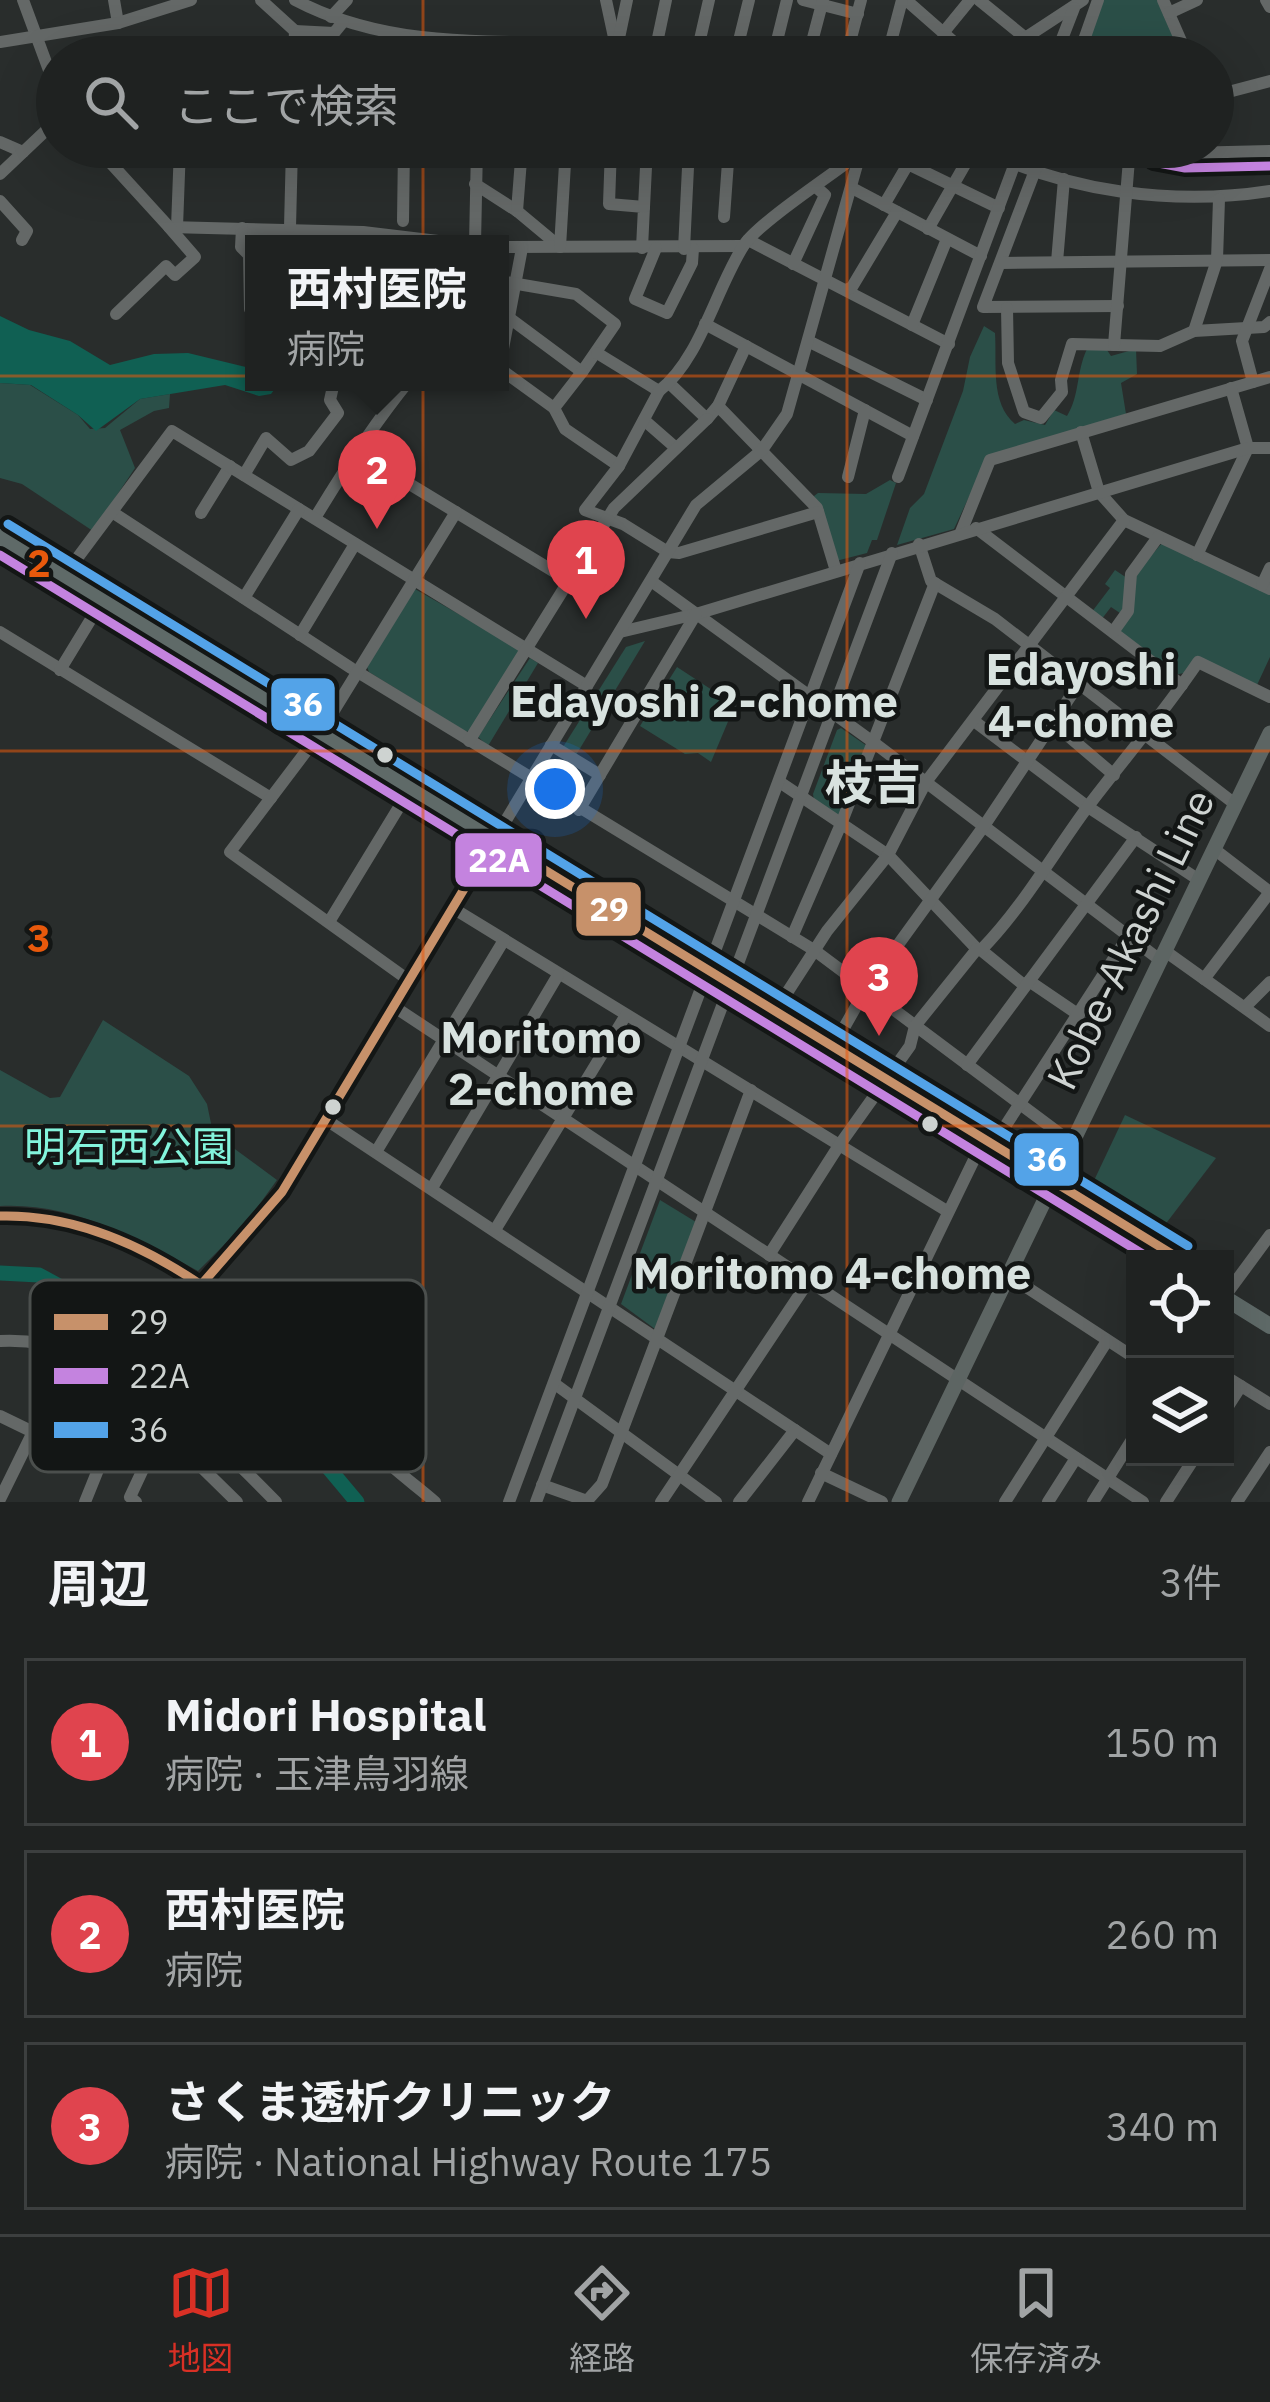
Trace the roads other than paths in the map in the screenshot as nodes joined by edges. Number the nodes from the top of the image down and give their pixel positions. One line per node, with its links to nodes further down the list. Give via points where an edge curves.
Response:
1 (22, 0): 28 (street)
2 (114, 0): 24 (street)
3 (191, 0): 24 (street)
4 (261, 0): 25 (street)
5 (295, 0): 23 (street)
6 (346, 0): 23 (street)
7 (607, 0): 31 (street)
8 (627, 0): 32 (street)
9 (666, 0): 33 (street)
10 (709, 0): 34 (street)
11 (749, 0): 35 (street)
12 (787, 0): 36 (street)
13 (803, 0): 19 (street)
14 (904, 0): 26 (street); 39 (street)
15 (975, 0): 26 (street); 41 (street)
16 (1050, 0): 20 (street)
17 (1098, 0): 44 (street)
18 (1197, 0): 22 (street)
19 (823, 2): 21 (street); 37 (street)
20 (1075, 5): 42 (street); 43 (street)
21 (860, 7): 38 (street)
22 (1166, 7): 45 (street)
23 (337, 20): 25 (street, via 334,33); 30 (street)
24 (118, 23): 28 (street)
25 (295, 31): 29 (street)
26 (943, 32): 40 (street)
27 (36, 36): 46 (street)
28 (39, 36)
29 (295, 36)
30 (401, 36)
31 (613, 36)
32 (618, 36)
33 (658, 36)
34 (700, 36)
35 (742, 36)
36 (778, 36)
37 (814, 36)
38 (852, 36)
39 (893, 36)
40 (947, 36)
41 (1019, 36)
42 (1028, 36)
43 (1061, 36)
44 (1085, 36)
45 (1179, 36)
46 (0, 42)
47 (1270, 81): 48 (street)
48 (1234, 90)
49 (36, 140): 52 (street)
50 (0, 142): 52 (street)
51 (1234, 151): 53 (street)
52 (23, 152): 75 (street)
53 (1270, 152)
54 (125, 168): 91 (street)
55 (178, 168): 91 (street)
56 (291, 168): 92 (street)
57 (404, 168): 90 (street)
58 (476, 168): 77 (street)
59 (521, 168): 88 (street)
60 (565, 168): 101 (street)
61 (610, 168): 85 (street, via 609,204)
62 (645, 168): 85 (street)
63 (688, 168): 104 (street)
64 (728, 168): 89 (street)
65 (841, 168): 79 (street)
66 (858, 168): 80 (street)
67 (906, 168): 87 (street)
68 (915, 168): 78 (street)
69 (964, 168): 78 (street)
70 (1013, 168): 86 (street)
71 (1021, 168): 74 (street)
72 (1035, 168): 74 (street)
73 (1128, 168): 81 (street)
74 (1034, 172): 76 (street); 110 (street)
75 (0, 174)
76 (1064, 179): 81 (street); 109 (street)
77 (476, 184): 88 (street); 96 (street)
78 (953, 185): 86 (street); 94 (street)
79 (816, 188): 99 (street); 111 (street, via 825,195)
80 (852, 188): 87 (street); 115 (street)
81 (1126, 191): 83 (street); 108 (street)
82 (1270, 191): 83 (street)
83 (1220, 199): 107 (street)
84 (0, 201): 98 (street, via 27,231)
85 (644, 207): 103 (street)
86 (999, 208): 106 (street)
87 (890, 209): 94 (street); 116 (street)
88 (518, 212): 101 (street)
89 (724, 217)
90 (403, 220)
91 (173, 227): 93 (street); 120 (street, via 195,257 175,275 166,266)
92 (290, 227): 93 (street); 95 (street)
93 (242, 228): 105 (street)
94 (928, 229): 97 (street)
95 (371, 235)
96 (475, 235)
97 (947, 239): 106 (street); 124 (street)
98 (22, 240)
99 (746, 243): 104 (street); 111 (street); 123 (street)
100 (509, 247): 102 (street)
101 (560, 247): 102 (street); 103 (street)
102 (522, 248): 114 (street)
103 (649, 248): 104 (street); 104 (street, via 635,299 667,313 692,263)
104 (688, 249)
105 (245, 251)
106 (981, 256): 128 (street)
107 (1217, 260): 108 (street); 112 (street); 126 (street)
108 (1121, 261): 109 (street); 118 (street)
109 (1057, 262): 110 (street)
110 (1000, 263): 119 (street, via 983,307)
111 (794, 264): 115 (street)
112 (1270, 264): 125 (street)
113 (509, 281): 114 (street)
114 (515, 281): 117 (street); 131 (street, via 576,294 615,324)
115 (825, 281): 116 (street); 127 (street)
116 (846, 290): 124 (street)
117 (509, 300)
118 (1118, 306): 119 (street); 129 (street)
119 (1006, 308): 129 (street, via 1008,363 1024,412 1042,418 1062,392 1072,344)
120 (116, 314)
121 (509, 320): 132 (street)
122 (1270, 322): 125 (street)
123 (705, 324): 130 (street); 137 (street)
124 (913, 325): 128 (street)
125 (1245, 327): 126 (street); 136 (street)
126 (1194, 332): 129 (street, via 1160,346)
127 (808, 341): 134 (street); 143 (street)
128 (949, 344): 143 (street)
129 (1114, 345)
130 (746, 346): 134 (street); 144 (street)
131 (597, 353): 132 (street); 137 (street)
132 (582, 372): 145 (street)
133 (509, 374): 145 (street)
134 (798, 375): 146 (street); 154 (street, via 787,414)
135 (1270, 376): 136 (street)
136 (1253, 382): 138 (street)
137 (664, 387): 147 (street); 148 (street)
138 (1231, 388): 149 (street); 152 (street)
139 (332, 391): 158 (street, via 338,413 309,451 291,460 266,438)
140 (380, 391): 142 (street)
141 (399, 391): 142 (street)
142 (391, 399): 155 (street)
143 (927, 400): 150 (street)
144 (718, 406): 147 (street); 154 (street)
145 (554, 407): 157 (street, via 565,429)
146 (865, 410): 150 (street); 159 (street)
147 (707, 418): 151 (street)
148 (644, 420): 151 (street); 157 (street)
149 (1081, 432): 161 (street); 171 (street, via 990,460)
150 (913, 436): 160 (street)
151 (676, 448): 168 (street)
152 (1249, 448): 153 (street); 161 (street); 179 (street)
153 (1270, 448)
154 (762, 450): 165 (street); 177 (street, via 697,506)
155 (355, 451): 164 (street); 167 (street)
156 (230, 466): 158 (street); 163 (street, via 172,431); 166 (street)
157 (620, 466): 168 (street, via 585,510)
158 (244, 475): 162 (street)
159 (848, 477)
160 (898, 477)
161 (1099, 492): 169 (street); 170 (street)
162 (299, 509): 167 (street); 189 (street)
163 (112, 512): 184 (street); 189 (street)
164 (456, 512): 183 (street); 185 (street)
165 (818, 512): 177 (street); 182 (street)
166 (201, 513)
167 (315, 518): 174 (street)
168 (607, 518): 177 (street); 185 (street)
169 (1124, 520): 173 (street); 190 (street)
170 (976, 528): 171 (street); 190 (street)
171 (961, 532): 175 (street)
172 (0, 537): 184 (highway)
173 (1158, 537): 179 (street); 195 (street, via 1131,574 1128,611)
174 (356, 544): 183 (street); 196 (street)
175 (919, 544): 178 (street); 187 (street)
176 (0, 548): 184 (highway)
177 (668, 552): 186 (street)
178 (892, 553): 180 (street); 206 (street)
179 (1197, 555): 188 (street)
180 (860, 563): 182 (street); 205 (street)
181 (1270, 568): 188 (street)
182 (836, 571): 192 (street)
183 (413, 579): 197 (street); 200 (street)
184 (61, 580): 191 (highway)
185 (568, 580): 197 (street)
186 (651, 581): 192 (street); 194 (street)
187 (934, 583): 198 (street); 212 (street)
188 (1266, 587)
189 (244, 598): 196 (street)
190 (1067, 598): 195 (street); 198 (street)
191 (100, 604): 199 (street); 210 (highway)
192 (696, 614): 194 (street); 205 (street); 217 (street)
193 (0, 632): 199 (street)
194 (620, 632): 202 (street)
195 (1113, 632): 201 (street)
196 (300, 634): 200 (street)
197 (527, 647): 202 (street); 211 (street)
198 (1030, 647): 203 (street); 207 (street)
199 (60, 670): 223 (street)
200 (357, 671): 210 (street); 211 (street)
201 (1183, 685): 204 (street, via 1198,662); 209 (street)
202 (587, 686): 214 (street)
203 (1078, 686): 208 (street); 209 (street)
204 (1270, 698)
205 (812, 700): 206 (street); 220 (street)
206 (833, 713): 212 (street); 222 (street)
207 (974, 721): 215 (street); 219 (street)
208 (1053, 723): 215 (street); 216 (street)
209 (1147, 735): 216 (street); 224 (street)
210 (317, 737): 221 (highway); 223 (street)
211 (470, 741): 218 (street)
212 (873, 742): 219 (street); 227 (street)
213 (1268, 743): 224 (main road, Kobe-Akashi Line)
214 (550, 745): 217 (street); 218 (street)
215 (1028, 761): 225 (street); 228 (street)
216 (1114, 775): 225 (street)
217 (600, 776): 226 (street)
218 (530, 779): 226 (street); 230 (street)
219 (926, 782): 228 (street); 232 (street)
220 (781, 783): 222 (street); 238 (street)
221 (408, 792): 230 (highway); 241 (street)
222 (802, 797): 227 (street); 240 (street)
223 (271, 798): 241 (street, via 230,852)
224 (1235, 804): 231 (main road, Kobe-Akashi Line)
225 (1088, 807): 229 (street); 233 (street)
226 (579, 810): 238 (street)
227 (841, 824): 232 (street); 243 (street)
228 (984, 826): 233 (street); 236 (street)
229 (1136, 838): 234 (street); 237 (street)
230 (491, 843): 239 (street); 249 (highway)
231 (1214, 848): 234 (main road, Kobe-Akashi Line); 235 (street)
232 (888, 855): 236 (street); 245 (street)
233 (1043, 870): 237 (street); 246 (street)
234 (1199, 880): 247 (main road, Kobe-Akashi Line)
235 (1270, 892): 251 (street)
236 (930, 901): 246 (street); 255 (street)
237 (1087, 902): 242 (street); 253 (street)
238 (734, 904): 240 (street); 249 (street)
239 (451, 907): 244 (street); 250 (street)
240 (756, 917): 243 (street); 254 (street)
241 (328, 922): 250 (street)
242 (1130, 935): 247 (street); 260 (street)
243 (792, 938): 245 (street)
244 (504, 940): 248 (street); 263 (street)
245 (814, 950): 255 (street); 259 (street)
246 (979, 950): 253 (street); 261 (street)
247 (1163, 955): 251 (street); 274 (main road, Kobe-Akashi Line)
248 (558, 975): 258 (street); 268 (street)
249 (706, 975): 254 (highway); 264 (street)
250 (407, 979): 256 (street)
251 (1204, 979): 257 (street)
252 (1270, 982): 257 (street)
253 (1027, 983): 260 (street); 267 (street)
254 (727, 988): 259 (highway); 266 (street)
255 (866, 989): 261 (street); 265 (street)
256 (393, 1006): 263 (street); 272 (street)
257 (1245, 1007): 262 (street)
258 (626, 1015): 264 (street); 273 (street)
259 (772, 1015): 265 (highway); 269 (highway)
260 (1079, 1015): 271 (street)
261 (915, 1026): 267 (street); 269 (street)
262 (1270, 1026)
263 (444, 1040): 268 (street); 277 (street)
264 (679, 1047): 266 (street); 278 (street)
265 (833, 1047): 269 (highway)
266 (700, 1060): 270 (street); 279 (street)
267 (967, 1065): 271 (street)
268 (498, 1076): 273 (street); 281 (street)
269 (884, 1084): 275 (highway); 276 (street)
270 (751, 1090): 276 (street); 283 (street)
271 (1021, 1104): 274 (street); 275 (street)
272 (325, 1119): 277 (street); 292 (street, via 269,1210)
273 (563, 1120): 278 (street); 285 (street)
274 (1071, 1142): 280 (main road, Kobe-Akashi Line)
275 (985, 1144): 280 (highway); 282 (street)
276 (838, 1147): 282 (street); 289 (street)
277 (376, 1152): 281 (street)
278 (634, 1168): 279 (street); 295 (street)
279 (657, 1183): 283 (street); 298 (street)
280 (1050, 1185): 287 (highway); 288 (highway); 290 (main road, Kobe-Akashi Line)
281 (433, 1188): 285 (street)
282 (947, 1210): 301 (street)
283 (705, 1214): 289 (street); 302 (street)
284 (0, 1216): 291 (street, via 88,1229)
285 (495, 1230): 295 (street)
286 (1270, 1235): 294 (street)
287 (1148, 1250)
288 (1164, 1250)
289 (769, 1255): 293 (street)
290 (1008, 1275): 304 (street); 307 (main road, Kobe-Akashi Line)
291 (191, 1280)
292 (205, 1280)
293 (808, 1282): 301 (street); 311 (street)
294 (1234, 1282)
295 (588, 1292): 298 (street); 309 (street)
296 (1234, 1297): 299 (highway)
297 (1234, 1299): 300 (highway)
298 (610, 1307): 302 (street); 313 (street)
299 (1270, 1314)
300 (1270, 1326)
301 (888, 1334): 307 (street); 323 (street)
302 (657, 1337): 311 (street); 318 (street)
303 (0, 1341): 305 (street)
304 (1107, 1341): 306 (street); 319 (street)
305 (30, 1342)
306 (1126, 1353)
307 (957, 1381): 319 (street); 338 (main road, Kobe-Akashi Line)
308 (1234, 1382): 310 (street)
309 (555, 1384): 313 (street); 342 (street)
310 (1241, 1386): 312 (street); 314 (street)
311 (735, 1391): 316 (street); 332 (street)
312 (1234, 1397)
313 (575, 1398): 318 (street); 334 (street)
314 (1270, 1404)
315 (0, 1416): 317 (street)
316 (794, 1430): 323 (street); 347 (street)
317 (30, 1431)
318 (621, 1432): 332 (street); 344 (street, via 602,1484)
319 (1044, 1437): 324 (street); 350 (street)
320 (30, 1439): 335 (street)
321 (1126, 1449): 333 (street)
322 (1270, 1452): 355 (street)
323 (831, 1454): 331 (street)
324 (1076, 1458): 333 (street); 351 (street)
325 (1189, 1466): 354 (street)
326 (97, 1472): 339 (street)
327 (144, 1472): 336 (street)
328 (206, 1472): 340 (street)
329 (243, 1472): 337 (street)
330 (400, 1472): 341 (street)
331 (821, 1473): 348 (street); 349 (street)
332 (680, 1475): 345 (street); 346 (street)
333 (1108, 1478): 352 (street); 353 (street)
334 (542, 1485): 343 (street); 344 (street)
335 (2, 1500)
336 (133, 1500)
337 (273, 1501)
338 (902, 1501)
339 (85, 1502)
340 (237, 1502)
341 (435, 1502)
342 (509, 1502)
343 (536, 1502)
344 (586, 1502)
345 (661, 1502)
346 (716, 1502)
347 (739, 1502)
348 (808, 1502)
349 (882, 1502)
350 (1005, 1502)
351 (1048, 1502)
352 (1093, 1502)
353 (1143, 1502)
354 (1166, 1502)
355 (1238, 1502)

